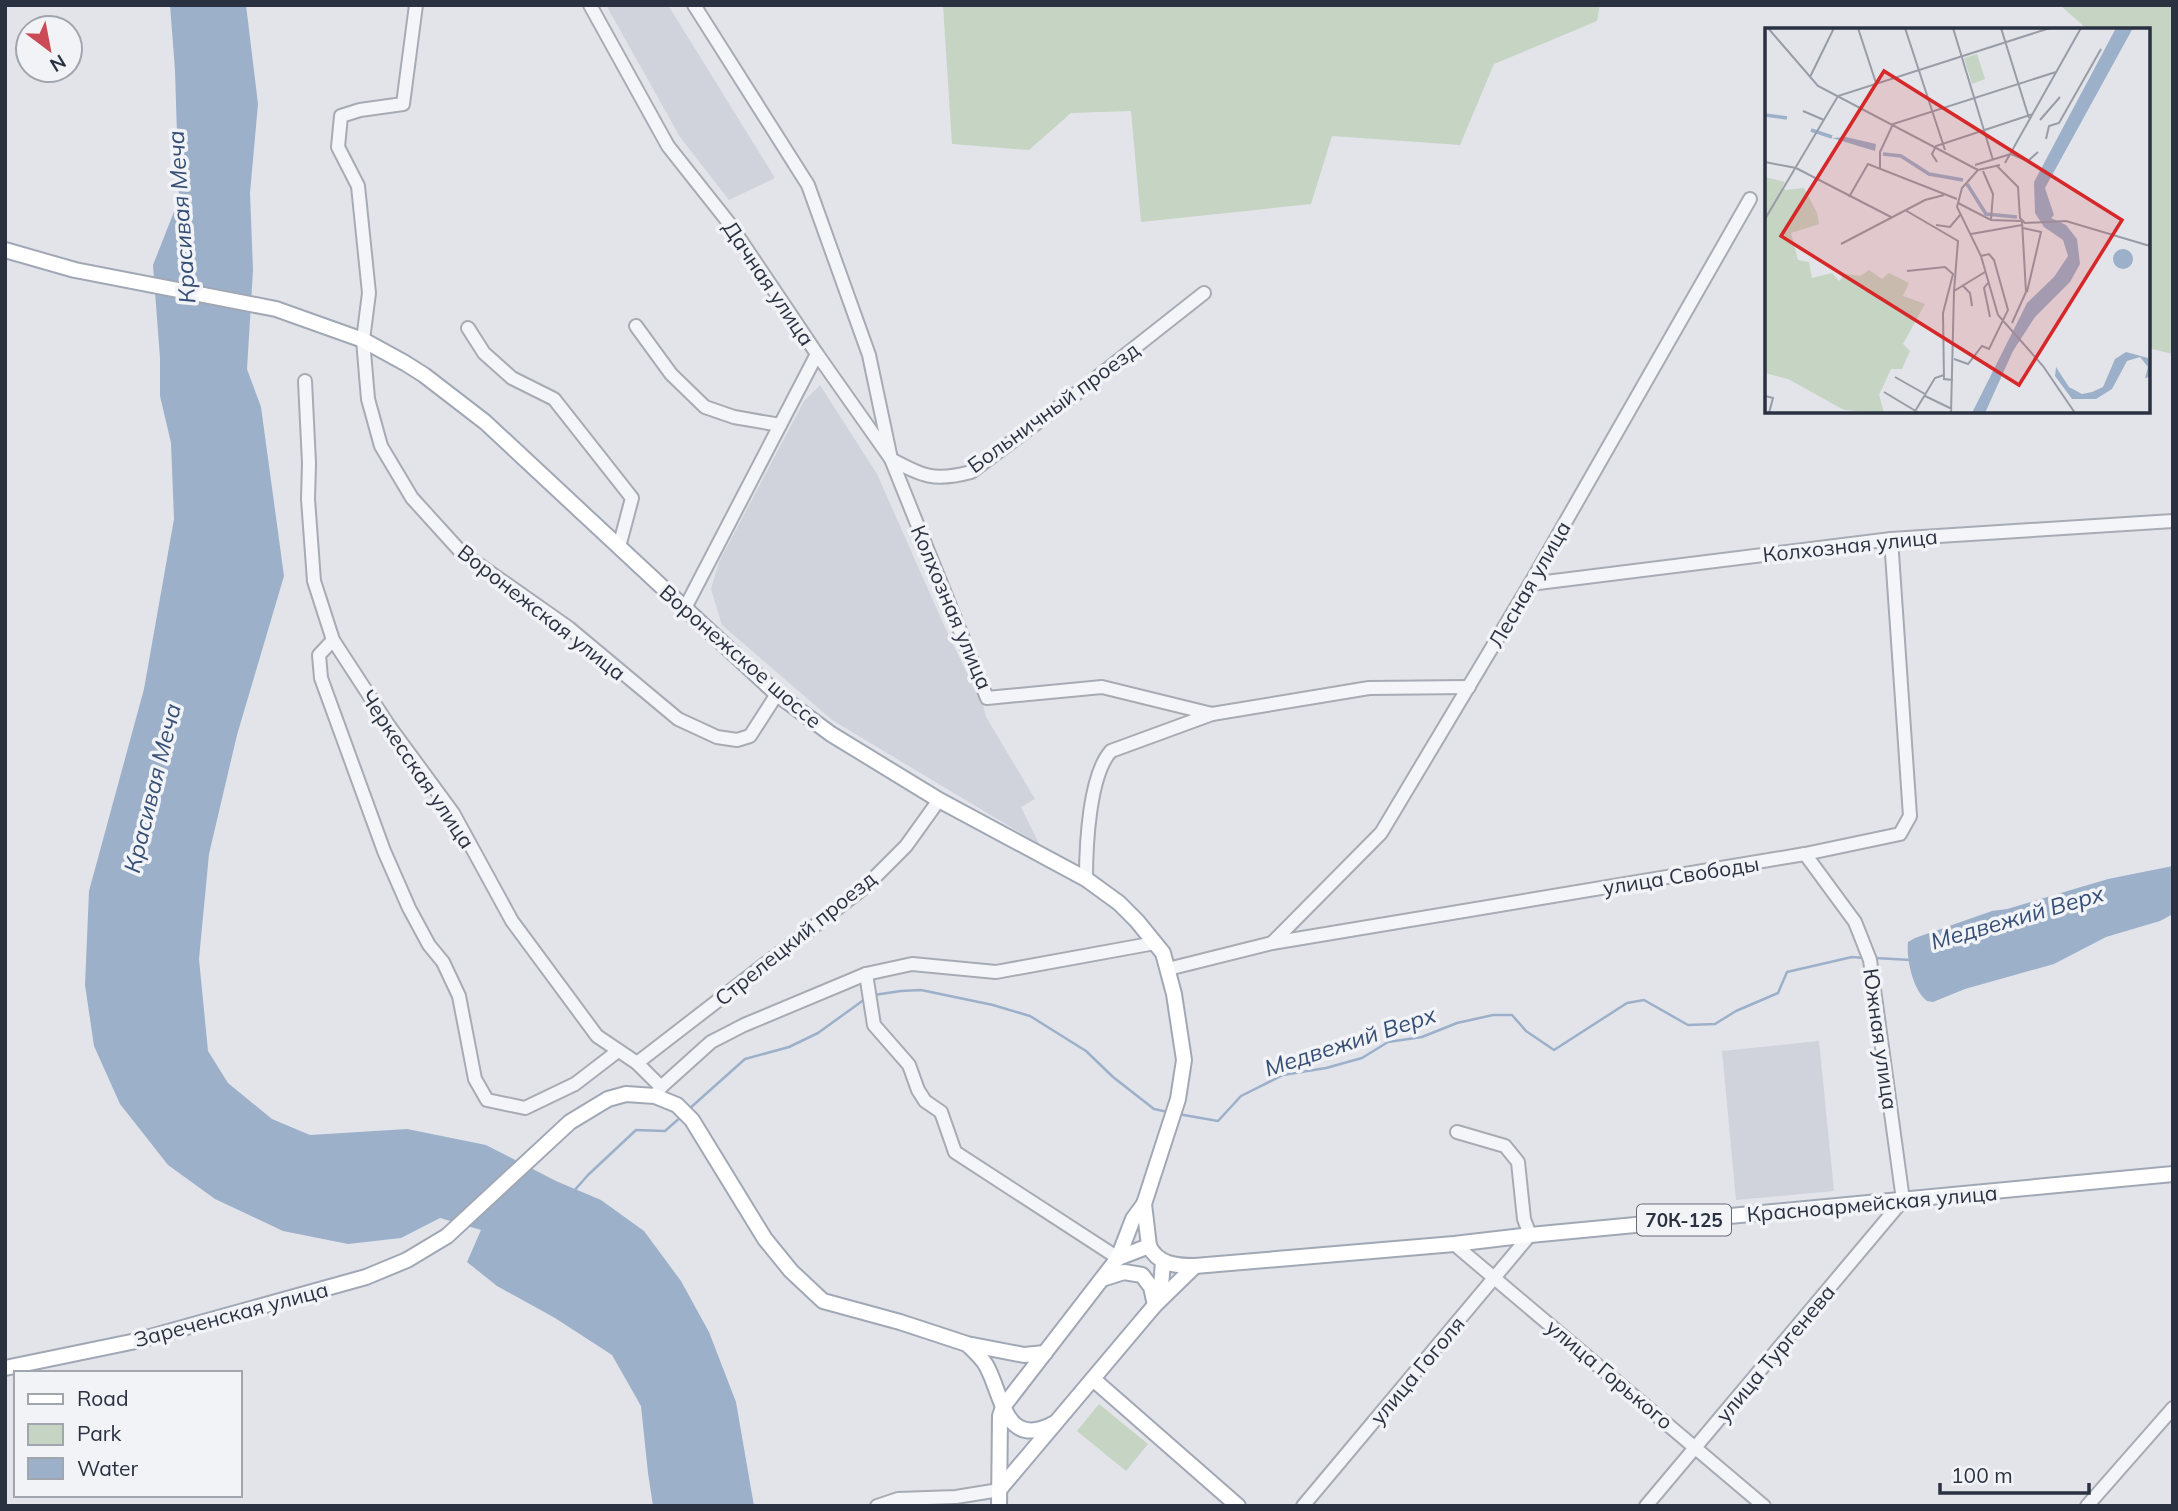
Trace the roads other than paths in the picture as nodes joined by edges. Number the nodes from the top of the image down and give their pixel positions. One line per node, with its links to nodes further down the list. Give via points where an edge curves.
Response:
1 (416, 5): 9 (street, via 403,104 341,116 338,147 358,186 369,293)
2 (590, 5): 10 (street, Дачная улица, via 668,146 729,223)
3 (694, 5): 13 (street, via 808,185 869,355)
4 (1750, 199): 17 (street, Лесная улица)
5 (5, 250): 9 (main road, Воронежское шоссе, via 75,270 276,309)
6 (1204, 293): 13 (street, Больничный проезд, via 971,472 950,478 921,475)
7 (636, 326): 12 (street, via 671,374 705,407)
8 (468, 328): 16 (street, via 484,353 512,378 554,399 632,498)
9 (363, 340): 16 (main road, Воронежское шоссе, via 424,374 485,422); 21 (street, Воронежская улица, via 368,400 381,446 412,498 461,552 569,628 678,719 717,737 737,740 750,736)
10 (817, 354): 12 (street, Дачная улица); 13 (street, Колхозная улица)
11 (305, 381): 19 (street, Черкесская улица, via 314,580)
12 (780, 425): 18 (street, Дачная улица)
13 (891, 459): 22 (street, Колхозная улица, via 987,698 1102,687)
14 (2173, 521): 15 (street, Колхозная улица)
15 (1891, 539): 17 (street, Колхозная улица); 24 (street, улица Свободы, via 1910,816 1900,834)
16 (619, 547): 18 (main road, Воронежское шоссе)
17 (1530, 584): 20 (street, Лесная улица)
18 (685, 608): 21 (main road, Воронежское шоссе)
19 (333, 640): 30 (street, Черкесская улица, via 453,813 512,921 597,1036); 30 (street, via 319,655 321,678 384,852 409,908 459,996 475,1079 487,1100 524,1108 575,1084)
20 (1469, 687): 22 (street, Колхозная улица, via 1368,688); 27 (street, Лесная улица, via 1381,833)
21 (777, 694): 23 (main road, Воронежское шоссе, via 831,734)
22 (1212, 714): 25 (street, via 1111,751 1102,761 1086,837)
23 (939, 800): 25 (main road, Воронежское шоссе); 31 (street, Стрелецкий проезд, via 906,846 864,887)
24 (1805, 854): 27 (street, улица Свободы); 35 (street, Южная улица, via 1855,922 1870,960)
25 (1086, 879): 26 (main road, Воронежское шоссе, via 1119,903)
26 (1155, 943): 28 (main road, Воронежское шоссе); 29 (street, via 996,972 912,964)
27 (1272, 943): 28 (street, улица Свободы)
28 (1168, 969): 36 (main road, Воронежское шоссе, via 1184,1060 1178,1099)
29 (866, 974): 32 (street, via 711,1042); 40 (street, via 874,1025 909,1065 925,1101 940,1112 955,1152)
30 (618, 1051): 31 (street, Черкесская улица)
31 (637, 1063): 32 (street, Черкесская улица)
32 (658, 1091): 46 (main road, via 692,1121 765,1239 823,1300); 48 (main road, Зареченская улица, via 608,1099 570,1122 447,1236 407,1260 354,1280 136,1341)
33 (1457, 1132): 37 (street, via 1505,1146 1518,1162)
34 (2173, 1174): 35 (main road, Красноармейская улица / 70К-125)
35 (1903, 1200): 37 (main road, Красноармейская улица / 70К-125); 53 (street, улица Тургенева)
36 (1144, 1203): 39 (main road); 40 (main road)
37 (1530, 1235): 38 (main road, Красноармейская улица / 70К-125); 43 (street, улица Гоголя)
38 (1454, 1244): 42 (main road, Красноармейская улица / 70К-125); 43 (street, улица Горького)
39 (1149, 1246): 40 (main road); 41 (main road)
40 (1118, 1258): 44 (main road)
41 (1163, 1262): 42 (main road, Красноармейская улица); 45 (main road)
42 (1195, 1266): 45 (main road)
43 (1495, 1277): 53 (street, улица Горького); 58 (street, улица Гоголя)
44 (1101, 1280): 45 (main road, via 1124,1272 1142,1275 1152,1287); 47 (main road)
45 (1156, 1305): 49 (main road)
46 (967, 1344): 47 (main road, via 1024,1355); 50 (main road, via 987,1367)
47 (1045, 1353): 50 (main road)
48 (5, 1368)
49 (1093, 1379): 52 (main road); 57 (main road)
50 (1003, 1407): 52 (main road, via 1014,1425 1029,1431); 54 (main road)
51 (2173, 1408): 61 (street)
52 (1058, 1421): 54 (main road)
53 (1695, 1447): 59 (street, улица Тургенева); 60 (street, улица Горького)
54 (999, 1490): 55 (street, via 898,1499); 56 (main road)
55 (877, 1506)
56 (999, 1506)
57 (1238, 1506)
58 (1303, 1506)
59 (1646, 1506)
60 (1765, 1506)
61 (2087, 1506)

